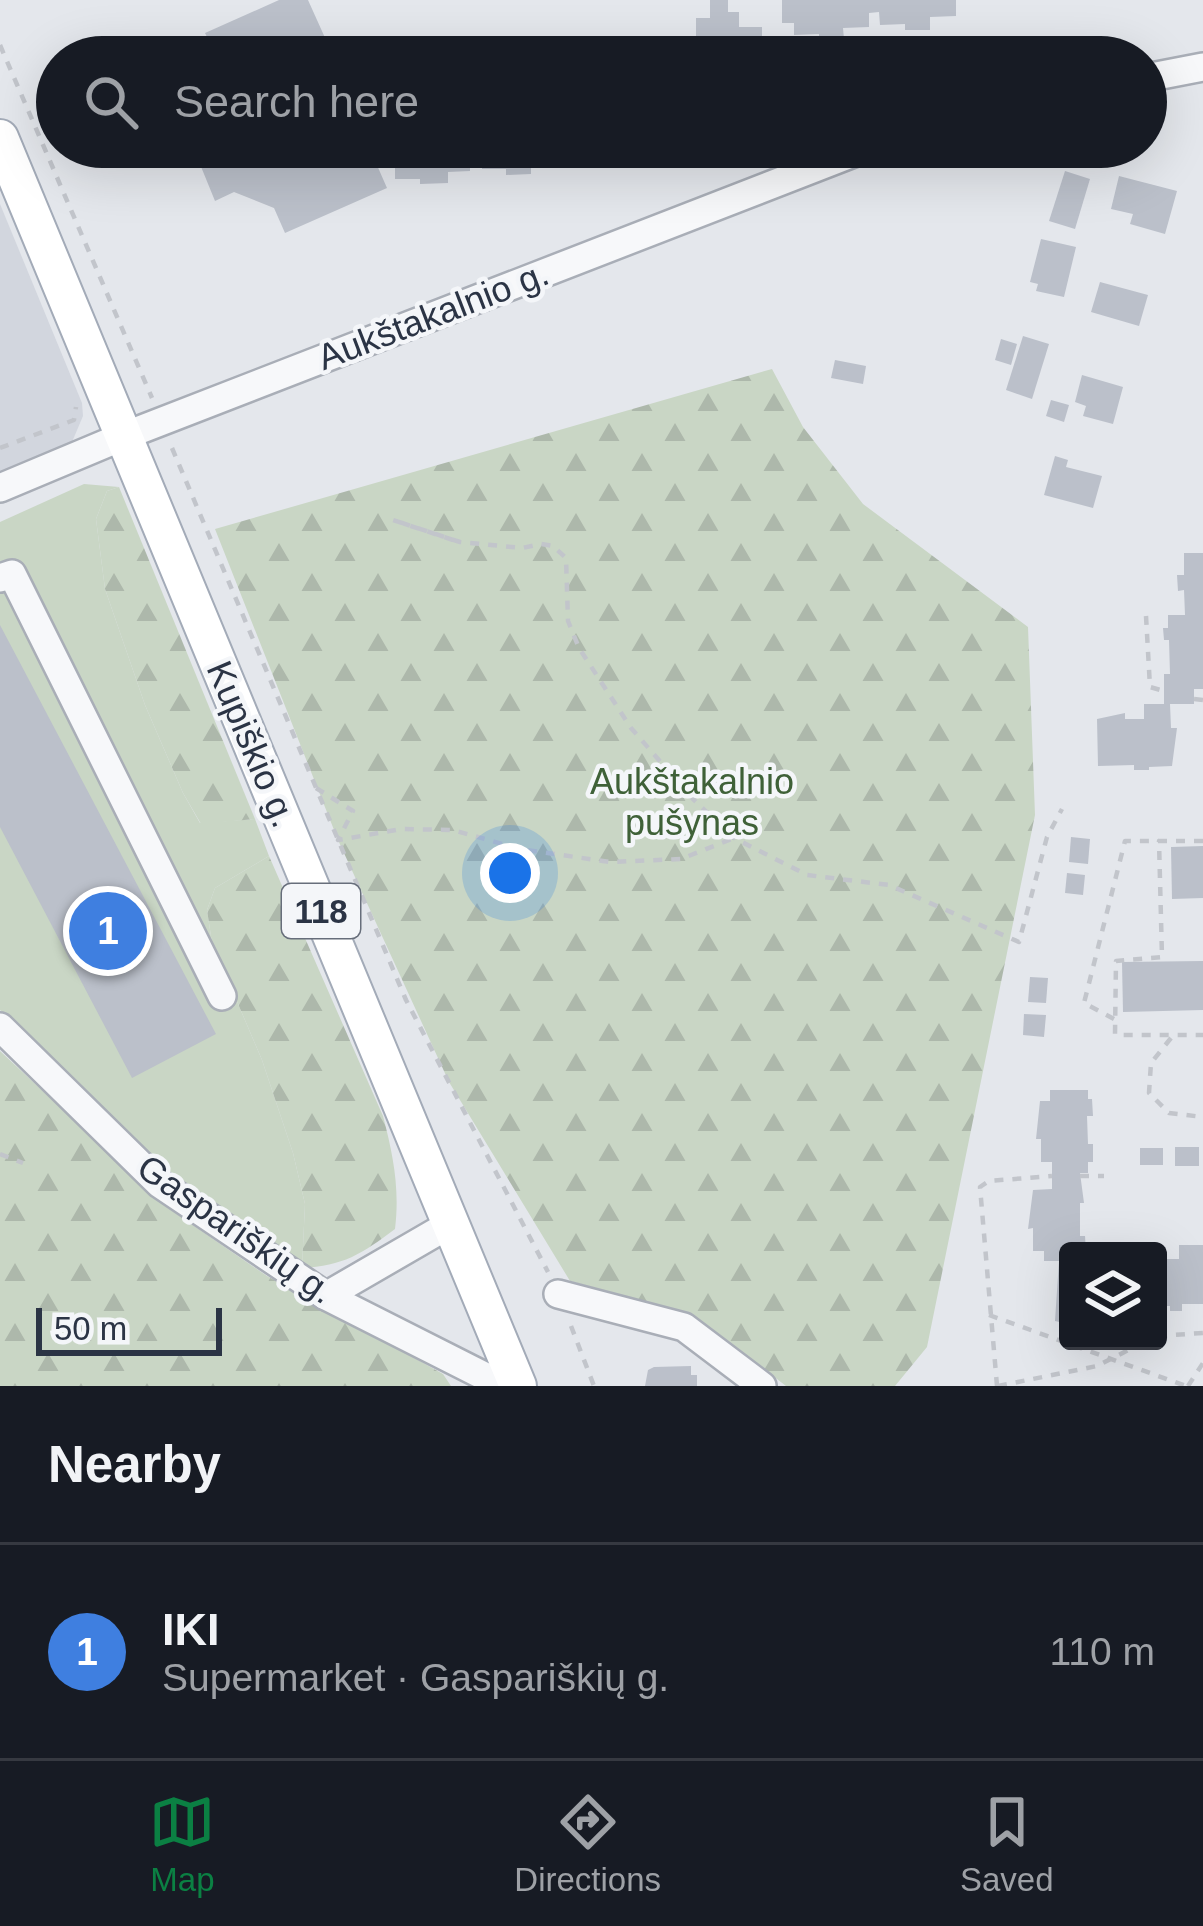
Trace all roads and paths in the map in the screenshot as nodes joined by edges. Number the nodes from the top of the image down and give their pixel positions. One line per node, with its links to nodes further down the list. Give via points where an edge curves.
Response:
1 (0, 45): 4 (path)
2 (1203, 68): 3 (street)
3 (1167, 74)
4 (36, 129)
5 (0, 138): 10 (main road, 118)
6 (53, 168): 9 (path)
7 (815, 168): 9 (street, Aukštakalnio g.)
8 (76, 406): 11 (path, via 74,420)
9 (162, 422): 10 (street, Aukštakalnio g.); 19 (path)
10 (124, 436): 12 (street, Aukštakalnio g.); 36 (main road, Kupiškio g. / 118)
11 (0, 448)
12 (0, 488)
13 (453, 540): 13 (path, via 415,527 393,520 413,527); 21 (path, via 541,544 566,558 568,621 580,649 631,728)
14 (0, 578): 25 (street, via 11,574)
15 (1146, 616): 16 (path, via 1150,687)
16 (1164, 691)
17 (1194, 699): 18 (path)
18 (1203, 700)
19 (316, 788): 22 (path); 22 (path, via 352,811)
20 (1062, 808): 21 (path, via 1019,942 889,885 807,875)
21 (734, 838): 22 (path, via 680,859 610,862 453,830)
22 (338, 840): 37 (path, via 406,1000)
23 (1159, 841): 24 (path); 26 (path, via 1162,957 1116,961); 26 (path, via 1125,841 1084,1003)
24 (1203, 841)
25 (222, 996)
26 (1115, 1020): 28 (path, via 1115,1034)
27 (0, 1028): 38 (street, Gaspariškių g., via 160,1184)
28 (1176, 1035): 29 (path); 30 (path, via 1156,1052 1149,1093 1169,1113)
29 (1203, 1035)
30 (1203, 1113)
31 (0, 1154): 32 (path)
32 (23, 1162)
33 (1052, 1176): 39 (path, via 980,1187)
34 (1080, 1176): 35 (path)
35 (1104, 1176)
36 (452, 1223): 38 (street); 46 (main road, Kupiškio g. / 118)
37 (558, 1294): 47 (path); 48 (street, via 684,1328)
38 (326, 1296): 45 (street, Gaspariškių g.)
39 (989, 1315): 43 (path); 49 (path)
40 (1203, 1333): 41 (path)
41 (1167, 1335)
42 (1127, 1350): 43 (path)
43 (1108, 1360): 49 (path); 50 (path)
44 (1203, 1363): 50 (path)
45 (504, 1386)
46 (518, 1386)
47 (594, 1386)
48 (762, 1386)
49 (997, 1386)
50 (1187, 1386)

